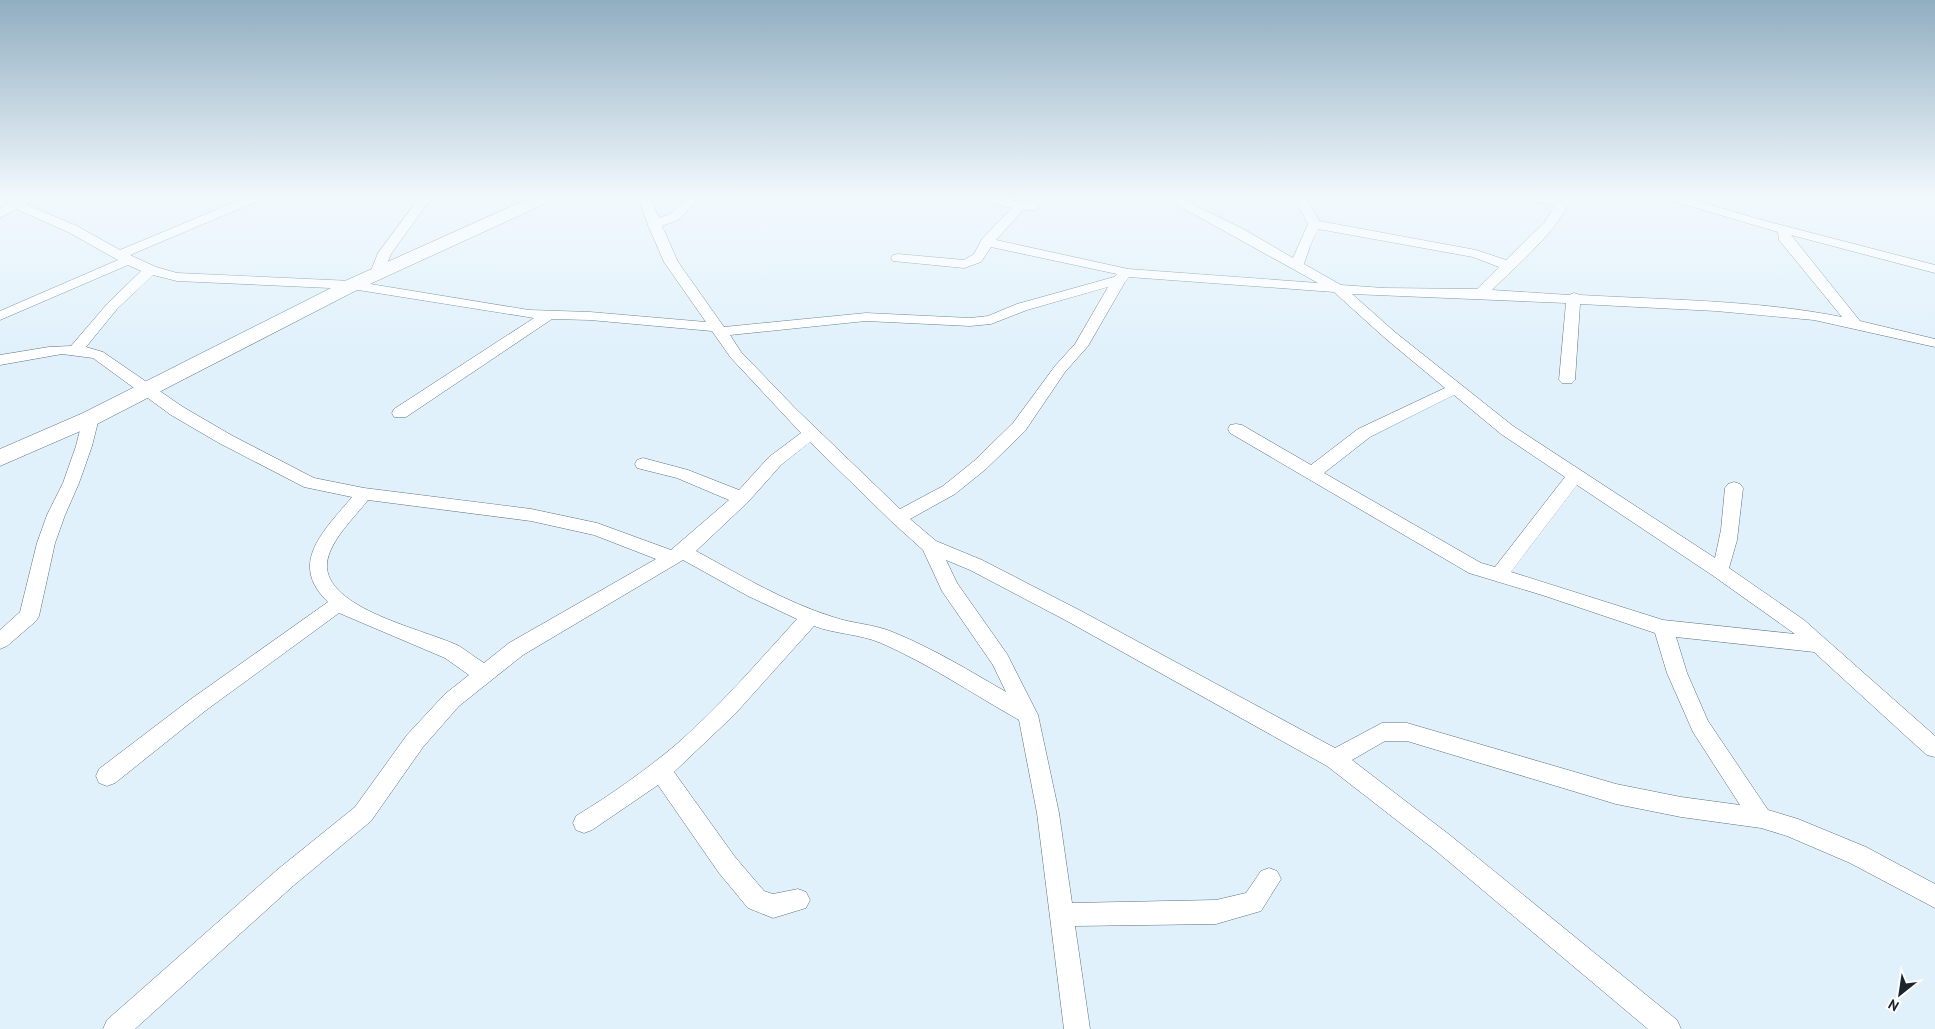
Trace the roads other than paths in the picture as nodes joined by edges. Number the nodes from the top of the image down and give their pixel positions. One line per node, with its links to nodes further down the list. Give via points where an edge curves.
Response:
1 (102, 245): 14 (street)
2 (150, 245): 14 (street)
3 (391, 245): 20 (street, via 384,253)
4 (438, 245): 20 (street)
5 (663, 245): 29 (street, via 671,262)
6 (986, 245): 15 (street, via 975,263)
7 (1001, 245): 21 (street, via 1114,269)
8 (1260, 245): 16 (street)
9 (1303, 245): 16 (street)
10 (1428, 245): 17 (street, via 1476,254)
11 (1529, 245): 17 (street)
12 (1791, 245): 28 (street)
13 (1843, 245): 18 (street)
14 (124, 258): 19 (street); 27 (street)
15 (898, 258)
16 (1297, 265): 23 (street)
17 (1508, 266): 24 (street)
18 (1935, 269)
19 (149, 271): 22 (street, via 177,277); 31 (street, via 113,305 79,344)
20 (377, 273): 22 (street)
21 (1122, 277): 23 (street); 29 (street, via 991,320 970,322 866,317); 47 (street, via 1081,346 1060,369 1019,427 949,490)
22 (352, 285): 26 (street); 34 (street)
23 (1340, 290): 24 (street); 35 (street)
24 (1482, 293): 25 (street)
25 (1574, 297): 28 (street, via 1814,316); 33 (street)
26 (549, 315): 29 (street, via 590,316); 36 (street)
27 (0, 316)
28 (1855, 324): 30 (street)
29 (718, 330): 39 (street, via 736,355)
30 (1935, 344)
31 (78, 350): 32 (street); 34 (street, via 98,355)
32 (0, 360)
33 (1567, 380)
34 (146, 388): 37 (street); 45 (street, via 177,411 225,439 310,483)
35 (1455, 389): 42 (street, via 1364,433); 43 (street, via 1507,430)
36 (400, 413)
37 (91, 418): 40 (street); 55 (street, via 71,483 46,543 28,616)
38 (1236, 429): 42 (street)
39 (811, 433): 46 (street, via 775,461); 47 (street)
40 (0, 458)
41 (643, 464): 46 (street, via 682,474)
42 (1312, 474): 51 (street, via 1475,568)
43 (1577, 475): 50 (street); 51 (street)
44 (1734, 488): 50 (street, via 1730,540)
45 (364, 494): 49 (street, via 546,518 597,529); 52 (street, via 326,541 318,563 319,576)
46 (742, 498): 49 (street)
47 (898, 518): 48 (street)
48 (930, 546): 58 (street, via 949,586 1000,660); 60 (street, via 1074,616)
49 (678, 555): 53 (street); 57 (street, via 516,649)
50 (1719, 570): 56 (street)
51 (1499, 575): 54 (street)
52 (340, 604): 57 (street, via 452,652); 62 (street)
53 (810, 617): 58 (street, via 886,638); 61 (street, via 700,736)
54 (1663, 628): 56 (street); 63 (street, via 1700,726)
55 (0, 641)
56 (1820, 645): 59 (street)
57 (484, 674): 69 (street, via 432,720 363,814 285,878)
58 (1028, 715): 68 (street, via 1048,814)
59 (1935, 748)
60 (1335, 759): 63 (street, via 1382,732 1407,732 1616,794 1681,808); 71 (street, via 1443,842)
61 (660, 771): 64 (street); 67 (street, via 756,900 773,906)
62 (107, 776)
63 (1761, 818): 66 (street, via 1825,840)
64 (584, 823)
65 (1269, 879): 68 (street, via 1253,903 1216,912)
66 (1935, 897)
67 (798, 900)
68 (1061, 915): 70 (street)
69 (116, 1029)
70 (1077, 1029)
71 (1668, 1029)

